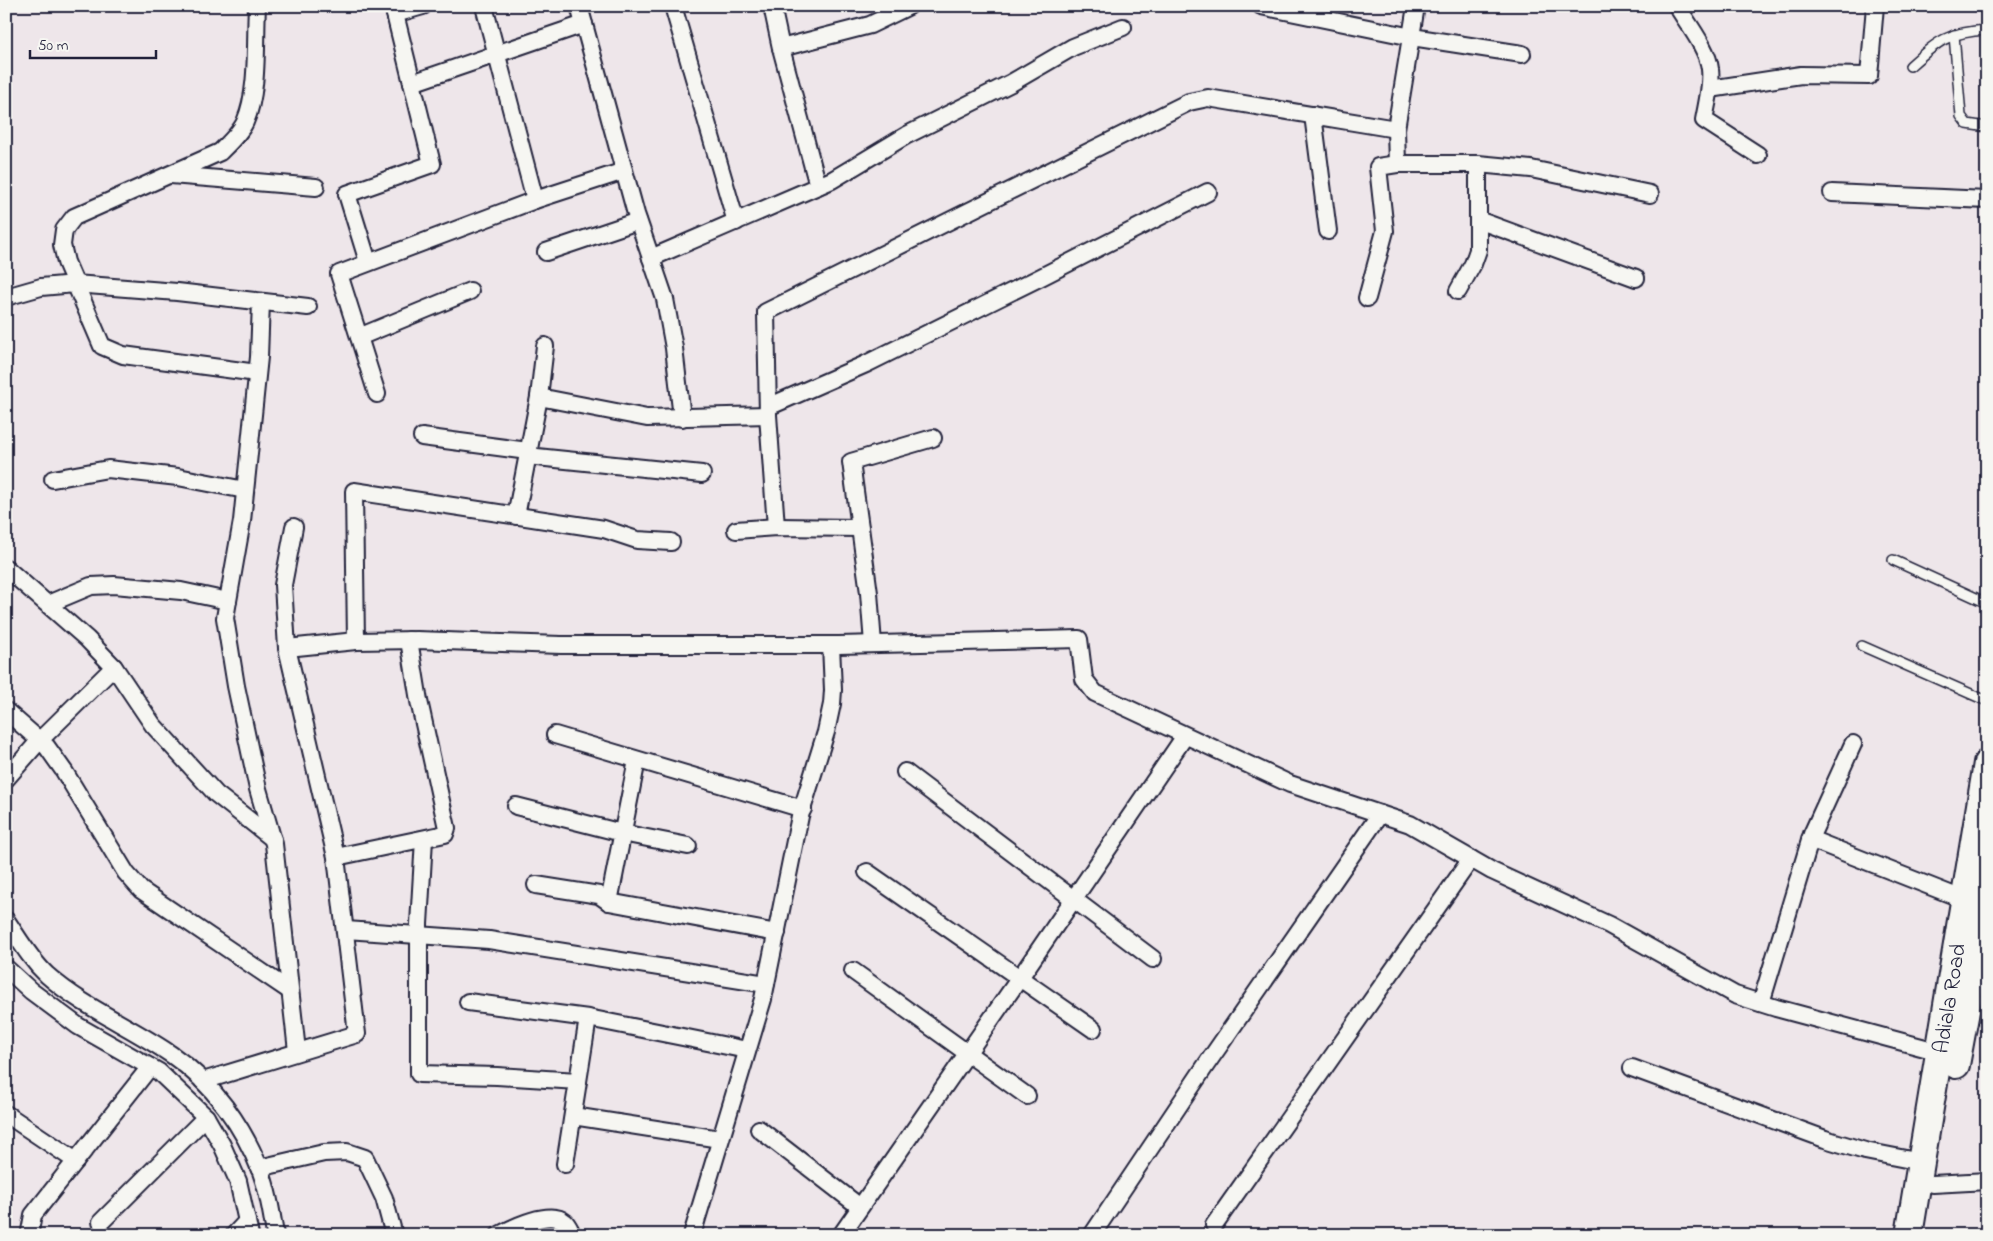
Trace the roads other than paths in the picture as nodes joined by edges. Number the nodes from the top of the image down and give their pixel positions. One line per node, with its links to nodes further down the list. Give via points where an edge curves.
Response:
1 (257, 6): 31 (street, via 253,93 245,122 220,152)
2 (423, 6): 12 (street)
3 (484, 6): 20 (street)
4 (579, 6): 13 (street)
5 (673, 6): 41 (street)
6 (772, 6): 18 (street)
7 (908, 6): 18 (street, via 870,25)
8 (1261, 6): 17 (street)
9 (1416, 6): 17 (street)
10 (1677, 6): 23 (street, via 1706,57 1710,68)
11 (1875, 6): 23 (street, via 1869,76 1801,75)
12 (394, 10): 22 (street)
13 (584, 24): 20 (street); 30 (street)
14 (1123, 26): 33 (street, via 1073,47 1011,83 906,135)
15 (1987, 30): 16 (lane)
16 (1954, 35): 21 (lane, via 1937,42); 25 (lane, via 1961,116 1967,124)
17 (1412, 37): 19 (street); 26 (street)
18 (781, 48): 33 (street)
19 (1522, 54)
20 (496, 56): 22 (street); 37 (street)
21 (1910, 66)
22 (412, 83): 45 (street, via 432,164 347,194)
23 (1710, 90): 27 (street, via 1704,120)
24 (1313, 115): 26 (street); 42 (street); 59 (street, via 1208,98 1189,102 766,312)
25 (1987, 127)
26 (1396, 129): 28 (street)
27 (1758, 155)
28 (1397, 164): 29 (street); 51 (street, via 1378,167 1385,231)
29 (1478, 164): 35 (street, via 1531,169); 39 (street)
30 (624, 171): 37 (street); 40 (street)
31 (169, 175): 32 (street); 47 (street, via 74,217 64,230 62,245)
32 (316, 186)
33 (818, 186): 41 (street)
34 (1208, 192): 59 (street)
35 (1650, 194)
36 (1832, 194): 38 (street)
37 (535, 200): 45 (street)
38 (1987, 200)
39 (1478, 220): 46 (street); 49 (street, via 1478,250)
40 (638, 221): 43 (street); 44 (street)
41 (736, 222): 44 (street)
42 (1328, 231)
43 (546, 252)
44 (651, 258): 60 (street, via 665,298)
45 (368, 262): 54 (street, via 339,274)
46 (1636, 278)
47 (75, 284): 50 (street, via 41,287); 52 (street); 56 (street, via 102,346 110,350 123,355)
48 (470, 291): 54 (street)
49 (1458, 292)
50 (6, 298)
51 (1367, 298)
52 (261, 302): 53 (street); 56 (street)
53 (308, 307)
54 (359, 337): 57 (street)
55 (544, 346): 58 (street)
56 (258, 373): 66 (street)
57 (377, 394)
58 (539, 397): 60 (street, via 647,418); 63 (street)
59 (768, 411): 60 (street); 69 (street)
60 (682, 418)
61 (422, 437): 63 (street)
62 (933, 438): 70 (street, via 852,462)
63 (527, 454): 64 (street); 67 (street)
64 (702, 474)
65 (53, 480): 66 (street, via 108,469 178,477)
66 (245, 490): 75 (street)
67 (516, 516): 72 (street, via 604,529 637,540); 79 (street, via 354,491)
68 (294, 527): 83 (street, via 283,585)
69 (776, 527): 70 (street); 71 (street)
70 (860, 528): 81 (street)
71 (736, 530)
72 (672, 542)
73 (1893, 560): 76 (lane)
74 (6, 568): 77 (street)
75 (228, 601): 77 (street, via 181,591 114,585 91,586); 99 (street, via 225,618 236,686 258,789)
76 (1987, 603)
77 (48, 604): 84 (street)
78 (409, 640): 79 (street); 80 (street, via 561,646); 100 (street, via 447,828 446,834)
79 (356, 641): 83 (street)
80 (831, 644): 81 (street); 96 (street, via 832,704)
81 (873, 644): 88 (street, via 1079,640 1084,679 1095,693)
82 (1862, 646): 85 (lane)
83 (287, 648): 103 (street)
84 (114, 667): 89 (street); 99 (street, via 153,725 210,787)
85 (1987, 701)
86 (6, 711): 89 (street)
87 (555, 735): 91 (street)
88 (1184, 736): 97 (street, via 1290,784); 108 (street)
89 (40, 740): 94 (street); 121 (street, via 64,771 126,874 141,890)
90 (1853, 744): 101 (street)
91 (636, 760): 96 (street); 98 (street)
92 (1987, 763): 109 (main road, Adiala Road)
93 (905, 772): 108 (street)
94 (6, 779)
95 (516, 806): 98 (street)
96 (802, 809): 113 (street)
97 (1380, 814): 104 (street, via 1410,824); 157 (street)
98 (622, 834): 102 (street); 110 (street)
99 (273, 839): 121 (street)
100 (424, 839): 103 (street); 114 (street)
101 (1810, 839): 109 (street); 123 (street)
102 (688, 846)
103 (336, 857): 112 (street)
104 (1471, 859): 123 (street, via 1610,925 1735,994); 147 (street)
105 (867, 872): 119 (street)
106 (1987, 881): 116 (main road, Adiala Road)
107 (536, 885): 110 (street, via 599,895)
108 (1073, 899): 115 (street); 119 (street)
109 (1965, 900): 128 (main road, Adiala Road)
110 (609, 902): 113 (street)
111 (7, 922): 132 (street, via 28,954 47,975 92,1007 174,1056)
112 (346, 930): 114 (street); 127 (street, via 357,1034)
113 (777, 933): 120 (street)
114 (419, 935): 120 (street, via 489,940); 133 (street, via 419,1074)
115 (1153, 959)
116 (1981, 962): 143 (main road, Adiala Road)
117 (6, 968): 130 (street, via 31,992 78,1026)
118 (852, 971): 129 (street)
119 (1019, 979): 125 (street); 129 (street)
120 (766, 984): 126 (street)
121 (290, 991): 127 (street)
122 (468, 1002): 124 (street)
123 (1761, 1003): 128 (street)
124 (588, 1018): 126 (street); 133 (street)
125 (1093, 1029)
126 (747, 1050): 139 (street)
127 (297, 1051): 132 (street)
128 (1940, 1052): 143 (main road, Adiala Road)
129 (967, 1053): 134 (street); 145 (street)
130 (150, 1067): 136 (street); 140 (street)
131 (1632, 1068): 143 (street, via 1824,1139)
132 (203, 1081): 142 (street, via 243,1133)
133 (578, 1081): 135 (street)
134 (1027, 1096)
135 (573, 1116): 139 (street); 141 (street)
136 (206, 1117): 146 (street); 148 (street, via 238,1181)
137 (8, 1120): 140 (street)
138 (759, 1129): 145 (street)
139 (720, 1139): 155 (street)
140 (76, 1161): 149 (street, via 33,1215)
141 (565, 1164)
142 (259, 1168): 151 (street); 152 (street, via 324,1153 348,1152 365,1158 384,1198)
143 (1927, 1173): 144 (street); 158 (main road, Adiala Road); 159 (main road, Adiala Road)
144 (1987, 1181)
145 (860, 1207): 156 (street)
146 (100, 1222)
147 (1214, 1225)
148 (249, 1228): 150 (street)
149 (31, 1235)
150 (234, 1235)
151 (275, 1235)
152 (394, 1235)
153 (498, 1235): 154 (street, via 548,1216 566,1223)
154 (573, 1235)
155 (692, 1235)
156 (841, 1235)
157 (1092, 1235)
158 (1909, 1235)
159 (1924, 1235)

